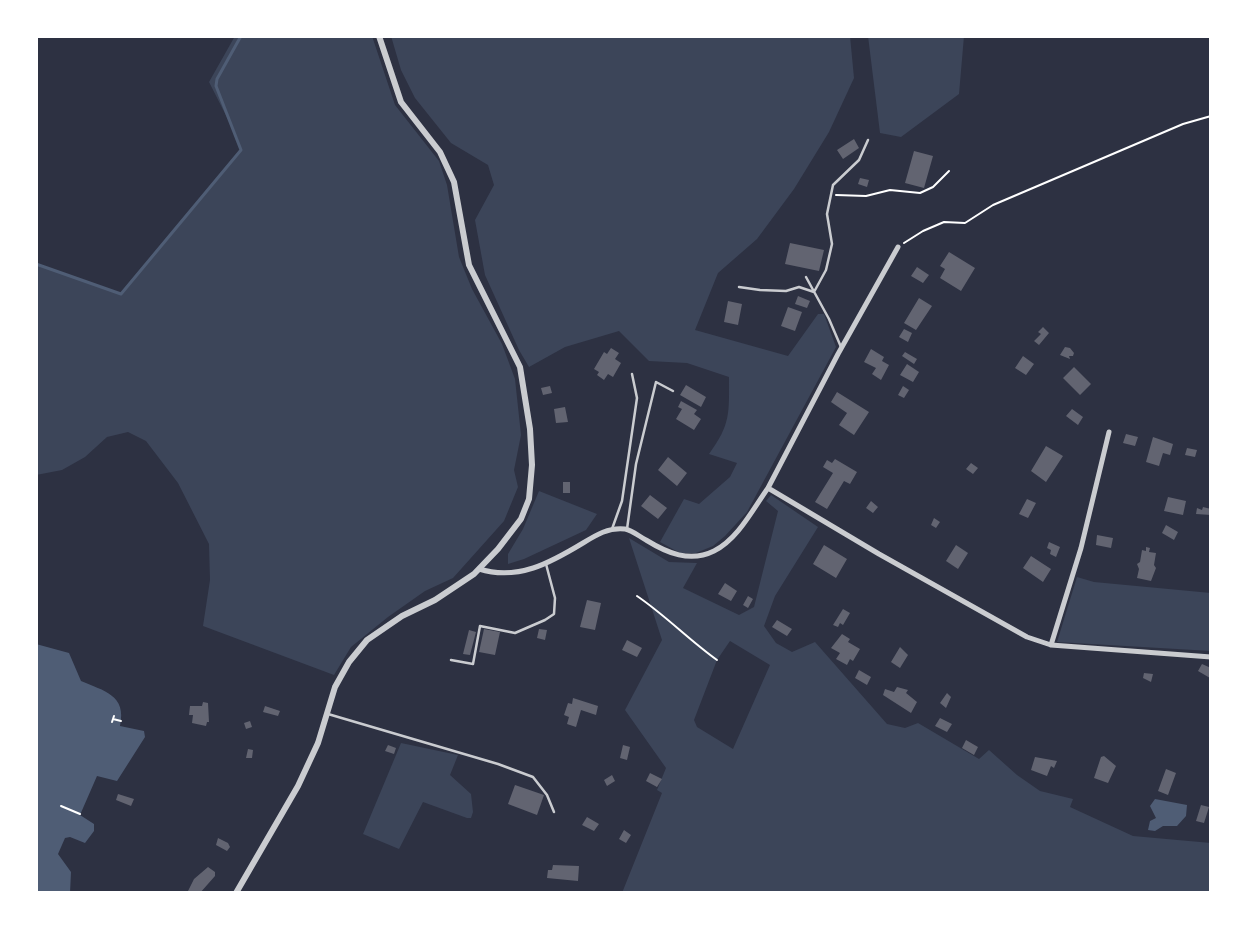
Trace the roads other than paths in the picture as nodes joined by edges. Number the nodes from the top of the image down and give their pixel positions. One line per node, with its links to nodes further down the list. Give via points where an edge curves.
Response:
1 (379, 36): 15 (street, via 400,102 440,152 454,182 470,265 520,367 530,429 532,465 529,499 521,518)
2 (868, 140): 6 (lane, via 859,160 834,185 827,214 832,244 826,270)
3 (898, 247): 7 (street)
4 (806, 277): 6 (lane)
5 (739, 287): 6 (lane, via 777,291 798,287)
6 (814, 292): 7 (lane)
7 (841, 348): 11 (street)
8 (632, 374): 13 (lane, via 637,398 622,501)
9 (673, 391): 12 (lane, via 656,382 636,464)
10 (1109, 432): 16 (street)
11 (768, 488): 12 (street, via 726,542 697,557 679,556); 16 (street, via 1027,637)
12 (627, 529): 13 (street)
13 (612, 530): 14 (street, via 600,533)
14 (546, 564): 15 (street, via 513,573); 18 (lane, via 555,598 554,614 515,633 480,626 473,664)
15 (479, 568): 19 (street, via 435,600 402,616 367,640 349,662 336,687)
16 (1051, 645): 17 (street)
17 (1211, 657)
18 (451, 660)
19 (328, 714): 20 (lane, via 533,777 547,795); 21 (street, via 298,786)
20 (554, 812)
21 (236, 893)

